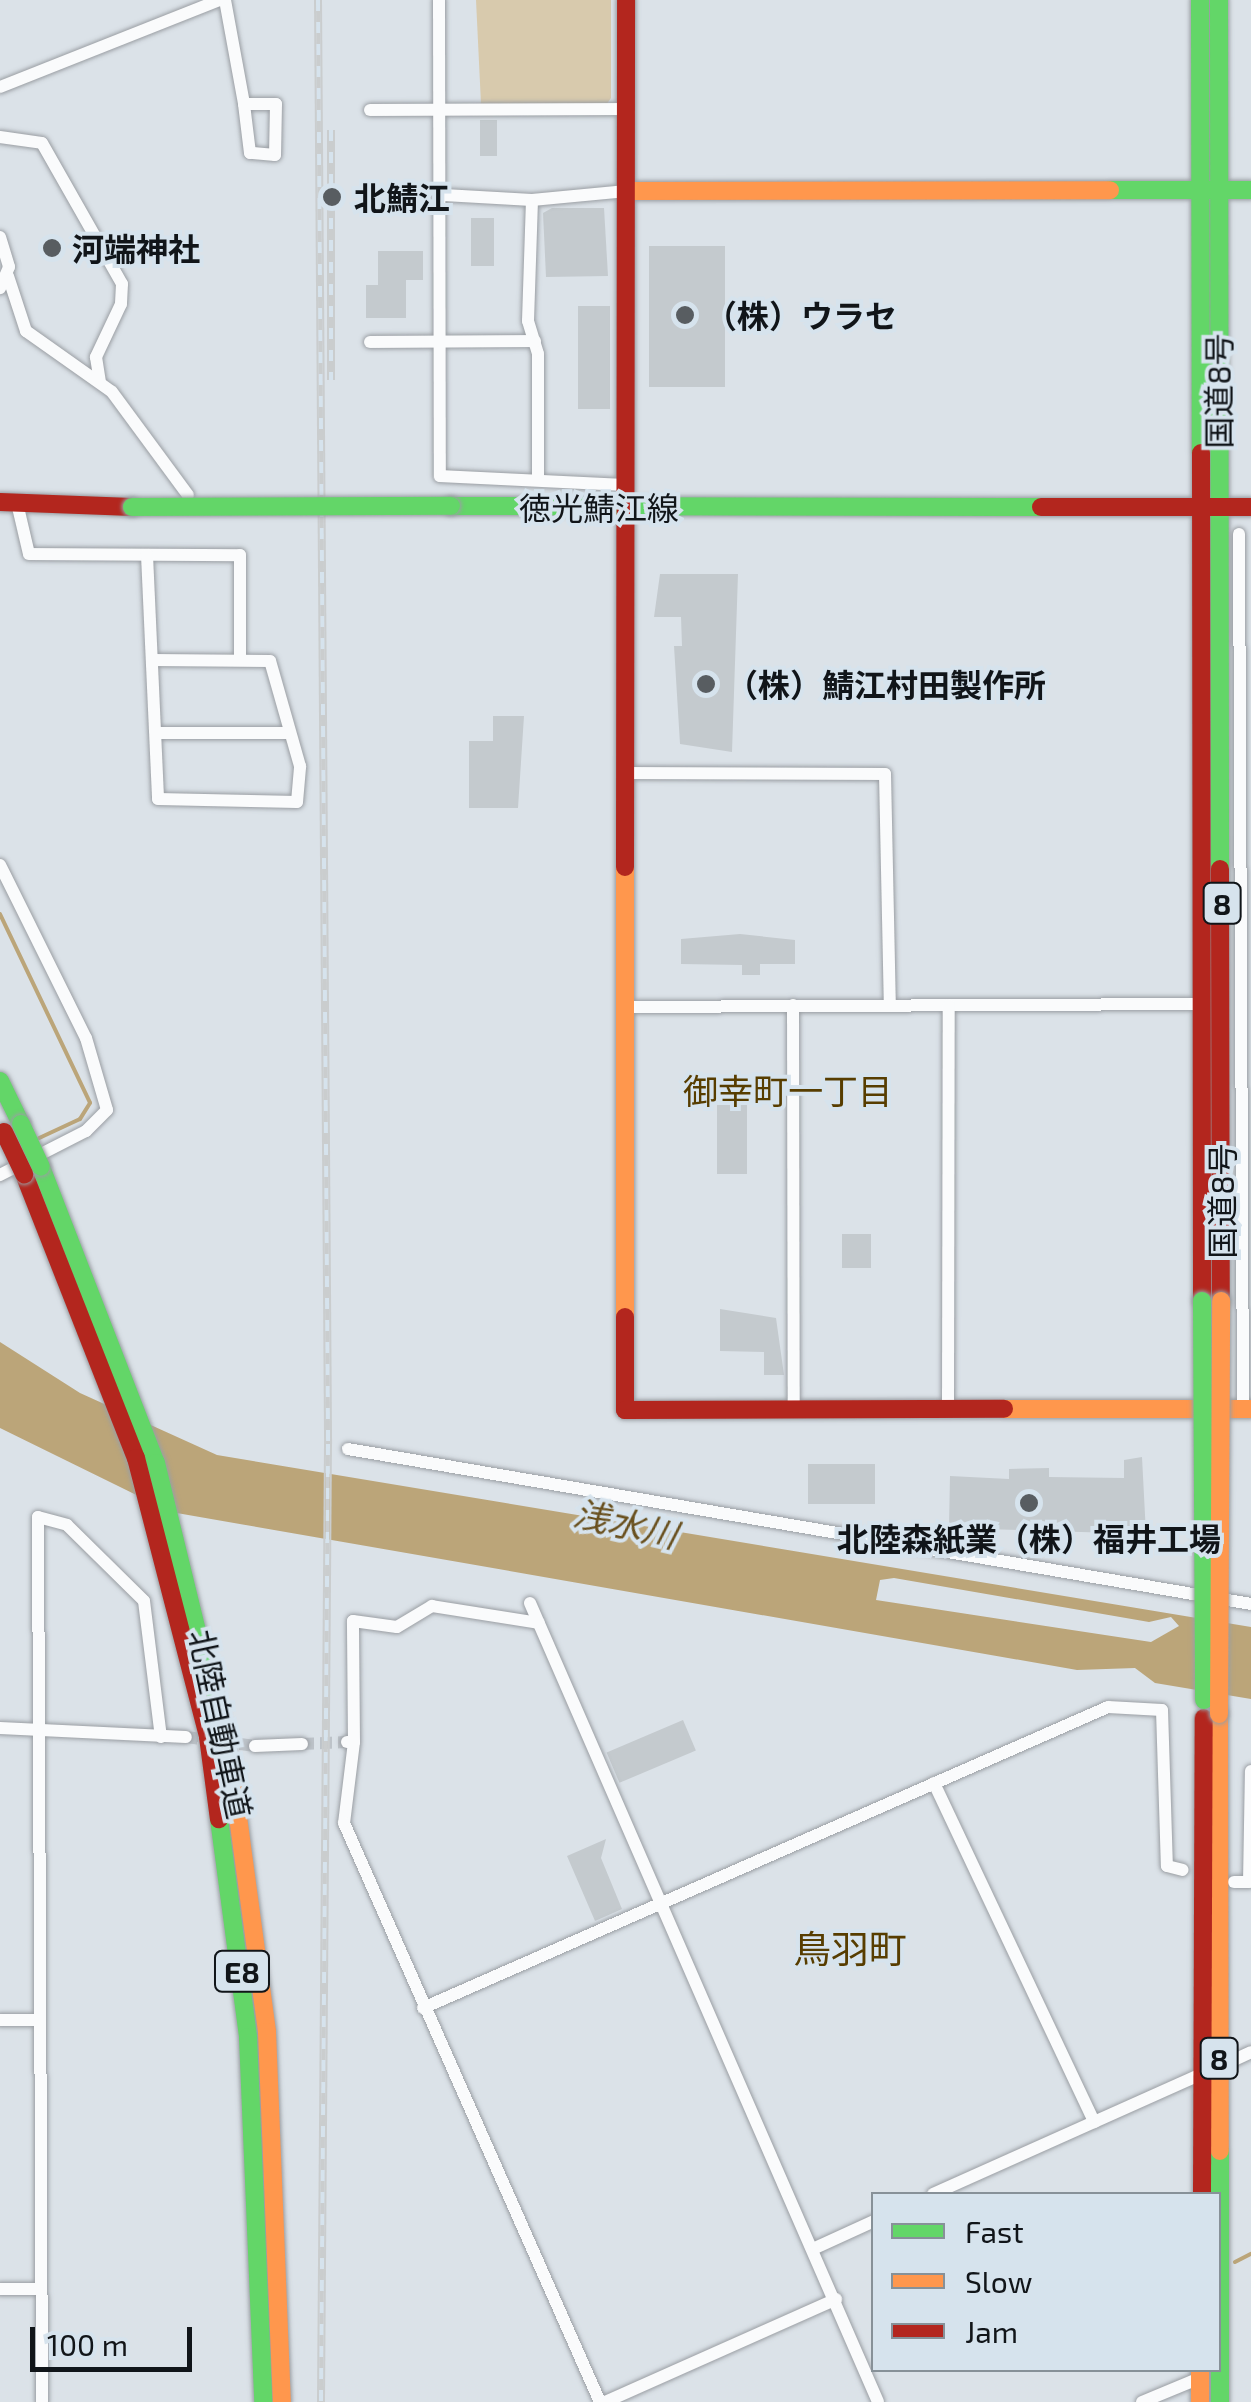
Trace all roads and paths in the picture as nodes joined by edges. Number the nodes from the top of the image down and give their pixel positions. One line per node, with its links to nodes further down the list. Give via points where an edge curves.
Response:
1 (222, 0): 6 (street); 7 (street)
2 (438, 0): 8 (street)
3 (626, 0): 9 (main road)
4 (1200, 0): 12 (main road, 国道8号 / 8)
5 (1219, 0): 13 (main road, 国道8号 / 8)
6 (0, 88)
7 (244, 104): 7 (street, via 250,153 275,155 276,104)
8 (441, 108): 9 (street); 10 (street); 16 (street)
9 (627, 109): 15 (main road)
10 (370, 110)
11 (0, 137): 23 (street, via 42,142 122,284 121,304 96,357)
12 (1199, 190): 13 (main road); 15 (main road); 29 (main road, 国道8号 / 8)
13 (1218, 190): 14 (main road); 28 (main road, 国道8号 / 8)
14 (1251, 190)
15 (627, 191): 17 (street); 25 (main road)
16 (444, 195): 17 (street); 20 (street)
17 (532, 200): 21 (street, via 528,321)
18 (0, 237): 19 (street)
19 (4, 282): 23 (street, via 26,330)
20 (445, 341): 21 (street); 22 (street); 24 (street, via 440,476)
21 (535, 341): 24 (street)
22 (370, 342)
23 (100, 382): 26 (street)
24 (538, 478): 25 (street)
25 (624, 484): 31 (main road)
26 (188, 495)
27 (9, 502): 31 (main road, 徳光鯖江線, bridge); 34 (street, via 29,554)
28 (1218, 505): 29 (main road, 徳光鯖江線); 30 (main road, 徳光鯖江線); 33 (main road, 国道8号 / 8)
29 (1198, 506): 31 (main road, 徳光鯖江線); 45 (main road, 国道8号 / 8)
30 (1251, 507)
31 (623, 508): 41 (main road)
32 (1245, 533): 33 (street); 37 (street)
33 (1219, 550): 56 (main road, 国道8号 / 8)
34 (147, 555): 35 (street, via 240,555); 36 (street)
35 (240, 659): 36 (street); 39 (street, via 270,660)
36 (152, 660): 38 (street)
37 (1246, 711): 40 (street)
38 (156, 733): 39 (street); 39 (street, via 158,799 297,802 300,766)
39 (288, 733)
40 (1245, 770): 42 (street)
41 (628, 773): 44 (street, via 885,774); 49 (main road)
42 (1246, 832): 48 (street)
43 (0, 865): 54 (street, via 86,1038 107,1110 86,1131)
44 (890, 1004): 46 (street); 47 (street)
45 (1197, 1004): 47 (street); 56 (main road, 国道8号 / 8); 59 (street)
46 (793, 1005): 49 (street); 57 (street)
47 (949, 1005): 60 (street)
48 (1247, 1005): 51 (street)
49 (626, 1007): 57 (main road, via 625,1410)
50 (0, 1081): 52 (main road, 北陸自動車道 / E8)
51 (1247, 1102): 55 (street)
52 (8, 1126): 53 (main road, 北陸自動車道 / E8, bridge)
53 (33, 1171): 93 (main road, 北陸自動車道 / E8, via 163,1548 208,1736 237,1922 258,2182); 94 (main road, 北陸自動車道 / E8, via 122,1360 183,1552 227,1736 255,1918 276,2182)
54 (0, 1175)
55 (1247, 1215): 58 (street)
56 (1211, 1301): 80 (main road, 国道8号 / 8, bridge)
57 (794, 1408): 60 (main road)
58 (1247, 1408): 59 (main road)
59 (1191, 1409): 60 (main road)
60 (948, 1410)
61 (348, 1449): 63 (street)
62 (530, 1603): 64 (street)
63 (1251, 1604)
64 (539, 1623): 75 (street); 76 (street, via 432,1606 397,1627 354,1622 344,1822)
65 (0, 1728): 66 (street)
66 (40, 1730): 67 (street); 67 (street, via 38,1517 66,1524 144,1601); 78 (street)
67 (161, 1736): 68 (street)
68 (186, 1737)
69 (302, 1744): 70 (street)
70 (255, 1746)
71 (1251, 1772): 74 (street, via 1249,1882)
72 (934, 1783): 73 (street, via 1108,1707 1162,1710 1167,1866); 75 (street); 81 (street)
73 (1183, 1870)
74 (1234, 1882)
75 (666, 1902): 76 (street); 86 (street)
76 (423, 2008): 95 (street)
77 (0, 2020): 78 (street)
78 (39, 2020): 88 (street)
79 (1251, 2052): 80 (street)
80 (1211, 2070): 81 (street); 83 (main road, 国道8号 / 8); 84 (main road, 国道8号 / 8)
81 (1094, 2122): 82 (street)
82 (937, 2192)
83 (1202, 2192)
84 (1214, 2192)
85 (871, 2222): 86 (street)
86 (815, 2248): 89 (street)
87 (0, 2289): 88 (street)
88 (41, 2289): 92 (street)
89 (836, 2299): 95 (street); 96 (street)
90 (1219, 2372): 99 (main road, 国道8号 / 8)
91 (1200, 2374): 97 (street); 98 (main road)
92 (42, 2402)
93 (263, 2402)
94 (282, 2402)
95 (606, 2402)
96 (878, 2402)
97 (1142, 2402)
98 (1200, 2402)
99 (1220, 2402)

